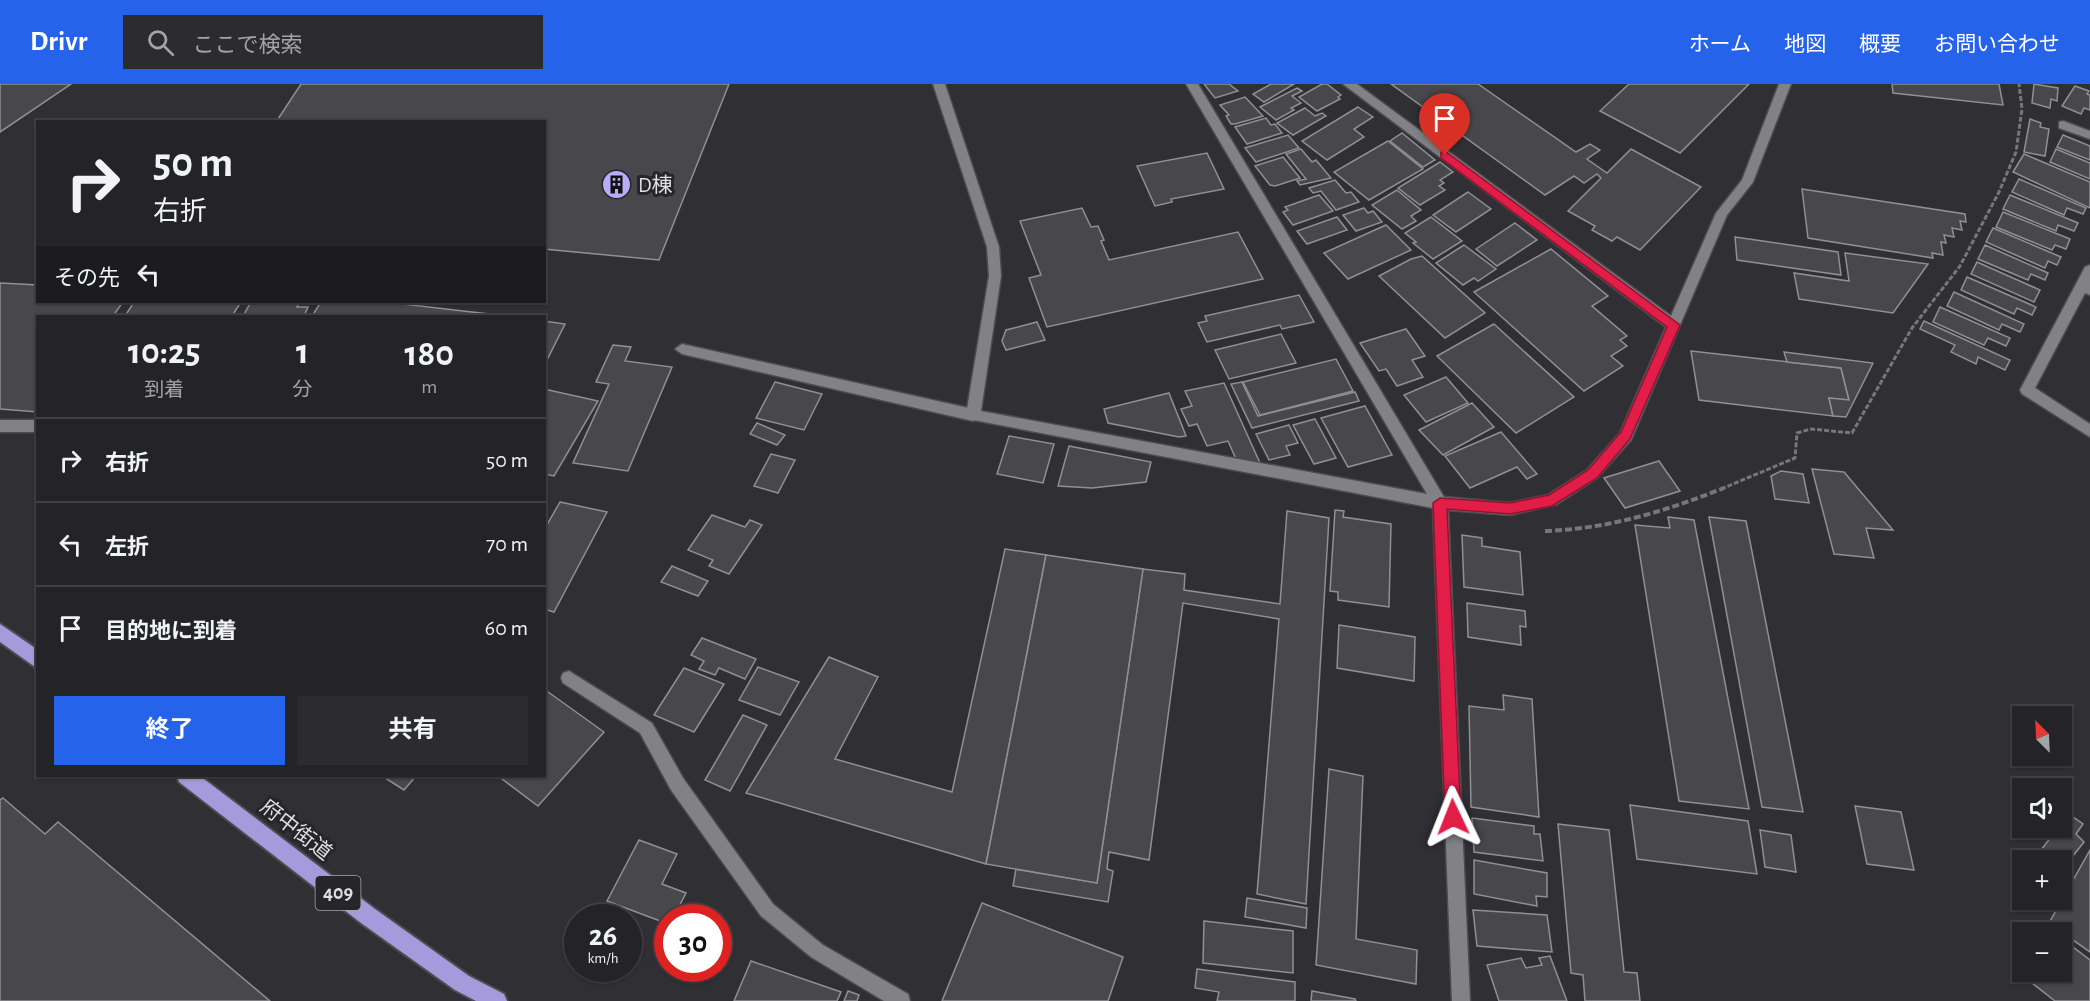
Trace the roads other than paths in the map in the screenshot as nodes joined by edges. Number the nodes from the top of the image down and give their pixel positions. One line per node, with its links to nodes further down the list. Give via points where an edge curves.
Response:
1 (939, 84): 11 (street, via 993,247 995,276)
2 (1192, 84): 15 (street)
3 (1349, 84): 9 (street)
4 (1785, 84): 9 (street, via 1747,182 1722,213)
5 (2063, 125): 6 (street)
6 (2090, 135)
7 (2090, 270): 8 (street)
8 (2086, 288): 14 (street, via 2027,390)
9 (1674, 325): 15 (street, via 1626,436 1592,474 1552,500 1510,508)
10 (682, 349): 11 (street)
11 (973, 415): 15 (street)
12 (0, 426): 13 (street)
13 (36, 426)
14 (2090, 431)
15 (1440, 503): 22 (street)
16 (0, 632): 17 (highway)
17 (36, 659)
18 (569, 678): 21 (street, via 646,728 676,784 767,910 817,951)
19 (187, 777): 20 (highway, 府中街道 / 409, via 368,916 462,983)
20 (497, 1001)
21 (901, 1001)
22 (1461, 1001)

